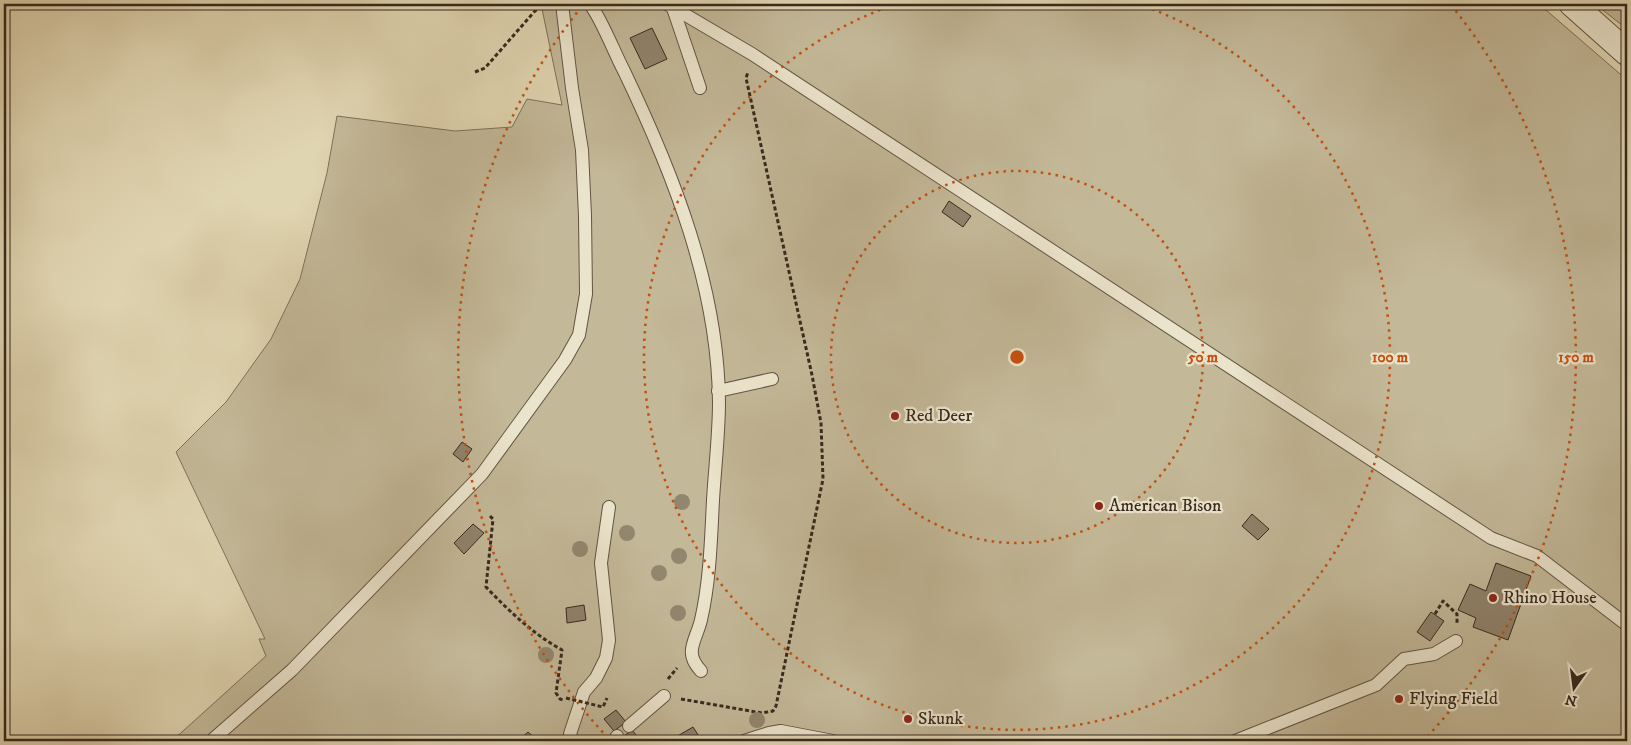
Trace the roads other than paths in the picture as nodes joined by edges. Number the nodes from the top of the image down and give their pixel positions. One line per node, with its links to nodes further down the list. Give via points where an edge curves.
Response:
1 (562, 4): 15 (lane, via 582,150 586,294 579,335 565,360 482,474 292,670)
2 (590, 4): 8 (lane, via 646,118 691,235 712,332)
3 (1572, 4): 5 (street)
4 (670, 6): 6 (lane); 10 (lane, via 752,54 1492,538 1537,556)
5 (1627, 53)
6 (700, 88)
7 (772, 379): 8 (lane)
8 (718, 391): 12 (lane, via 705,596 691,650 694,664)
9 (610, 508): 16 (lane, via 601,563 610,640 606,658 584,692 570,734)
10 (1627, 625)
11 (1456, 641): 19 (lane, via 1434,654 1404,658 1376,685)
12 (701, 671)
13 (664, 696): 14 (lane)
14 (629, 726)
15 (211, 741)
16 (572, 741)
17 (744, 741): 18 (lane, via 781,731)
18 (833, 741)
19 (1235, 741)

